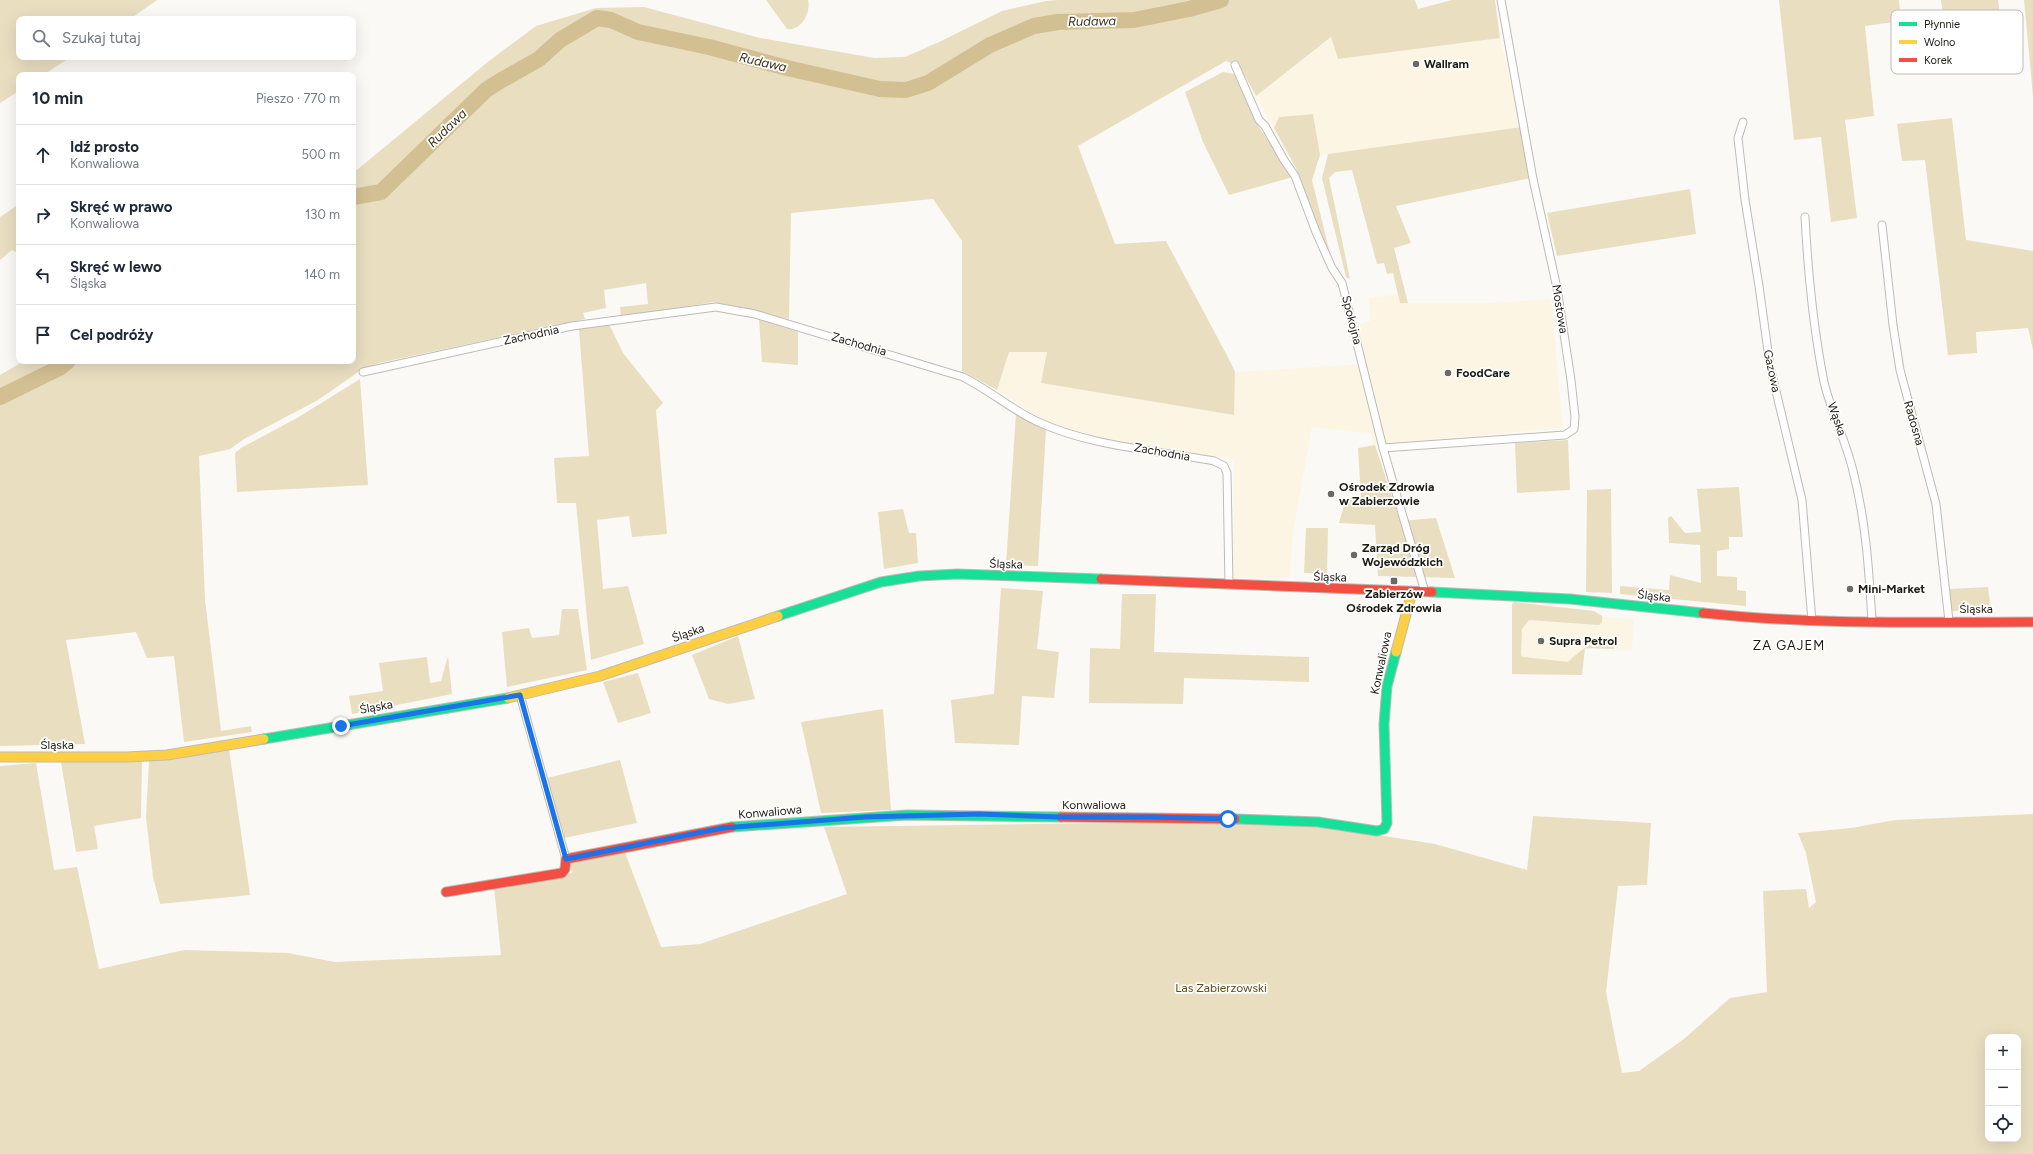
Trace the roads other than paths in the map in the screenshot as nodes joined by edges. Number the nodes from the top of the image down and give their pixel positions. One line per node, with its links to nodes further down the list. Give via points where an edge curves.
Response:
1 (1501, 0): 7 (street, Mostowa, via 1557,288 1571,380 1574,429 1565,435)
2 (1235, 65): 7 (street, Spokojna, via 1259,120 1295,176 1316,232 1342,284)
3 (1743, 122): 11 (street, Gazowa, via 1738,138 1745,200 1770,366 1802,500)
4 (1805, 217): 12 (street, Wąska, via 1815,334 1825,384 1854,473 1866,535)
5 (1882, 225): 13 (street, Radosna, via 1900,370 1936,504)
6 (363, 372): 8 (street, Zachodnia, via 572,326 716,306 755,314 963,377 1035,420 1063,432 1222,464 1227,473)
7 (1383, 448): 10 (street, Spokojna)
8 (1229, 585): 9 (main road, Śląska); 15 (main road, Śląska, via 957,574 919,576 882,582 600,676)
9 (1412, 592): 10 (main road, Śląska); 17 (main road, Konwaliowa, via 1387,686 1384,724 1387,812 1384,829 1377,831 1318,822 1228,819 907,815 723,828)
10 (1426, 592): 11 (main road, Śląska, via 1563,598 1748,618)
11 (1812, 621): 12 (main road, Śląska)
12 (1872, 621): 13 (main road, Śląska)
13 (1948, 621): 14 (main road, Śląska)
14 (2033, 622)
15 (520, 695): 16 (main road, Śląska, via 167,755); 17 (street)
16 (0, 758)
17 (566, 859): 18 (main road, via 562,873)
18 (446, 892)

